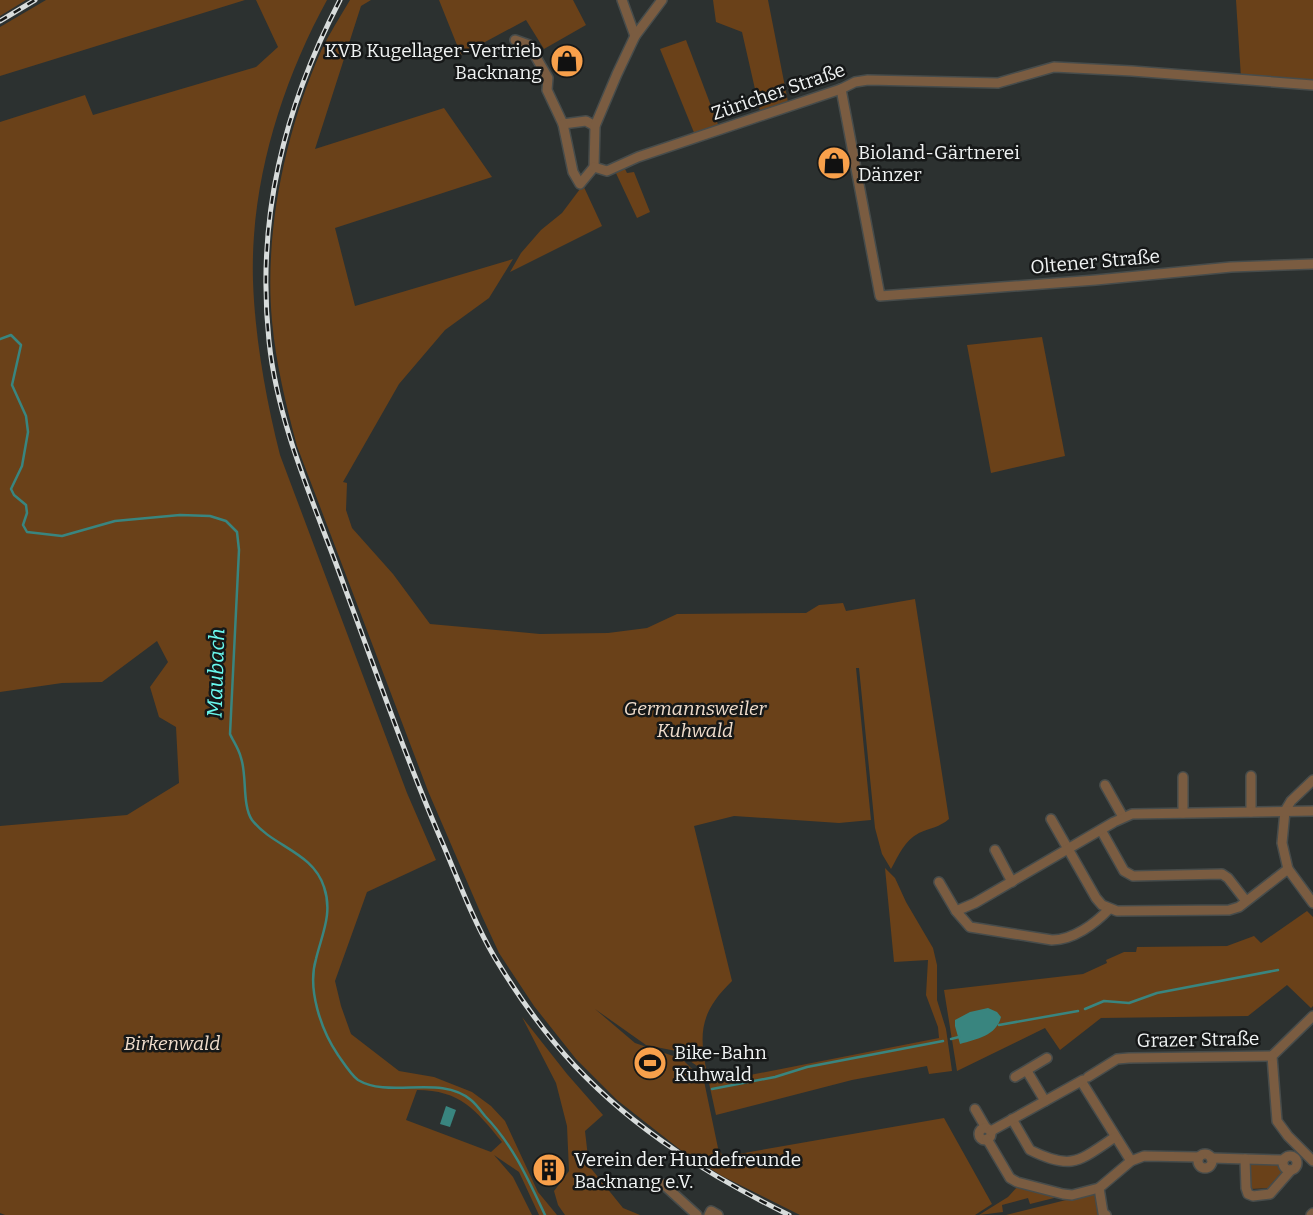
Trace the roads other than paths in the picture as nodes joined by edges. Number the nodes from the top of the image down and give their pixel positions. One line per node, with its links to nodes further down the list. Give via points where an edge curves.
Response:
1 (622, 0): 3 (street)
2 (662, 0): 3 (street)
3 (635, 36): 8 (street)
4 (516, 40): 7 (street, via 529,45 548,78 547,90)
5 (1313, 85): 6 (street, Züricher Straße, via 1054,67 998,83 868,80)
6 (841, 89): 9 (street, Züricher Straße, via 607,170); 10 (street, Oltener Straße, via 880,296)
7 (564, 124): 8 (street, via 586,121); 9 (street, via 573,172 580,184)
8 (595, 126): 9 (street)
9 (594, 167)
10 (1313, 264)
11 (1251, 776): 17 (street)
12 (1183, 777): 18 (street)
13 (1313, 780): 15 (street)
14 (1105, 785): 19 (street)
15 (1285, 811): 16 (street); 17 (street); 24 (street, via 1282,843)
16 (1313, 811)
17 (1251, 812): 18 (street)
18 (1183, 813): 19 (street)
19 (1123, 817): 21 (street)
20 (1051, 819): 22 (street)
21 (1101, 830): 22 (street); 27 (street, via 1124,872 1132,876 1223,874)
22 (1068, 849): 25 (street); 29 (street, via 1096,898)
23 (995, 850): 25 (street)
24 (1288, 869): 27 (street); 28 (street)
25 (1012, 881): 30 (street)
26 (939, 882): 30 (street)
27 (1246, 901): 29 (street, via 1229,910)
28 (1313, 903)
29 (1109, 909): 30 (street, via 1060,940 970,927)
30 (956, 911)
31 (1313, 1016): 32 (street)
32 (1272, 1056): 36 (street, Grazer Straße, via 1117,1059); 42 (street, via 1276,1121)
33 (1047, 1058): 34 (street)
34 (1027, 1071): 35 (street); 37 (street)
35 (1015, 1077)
36 (1085, 1080): 37 (street, Grazer Straße); 41 (street)
37 (1045, 1101): 39 (street, Grazer Straße)
38 (975, 1109): 40 (street)
39 (1012, 1119): 40 (street, Grazer Straße); 41 (street, via 1030,1150 1071,1162)
40 (988, 1133): 47 (street, via 1010,1178 1017,1182 1072,1195)
41 (1115, 1137): 44 (street)
42 (1311, 1154): 45 (street)
43 (1245, 1159): 44 (street, via 1211,1157 1206,1169 1199,1166 1199,1157 1144,1156); 45 (street, via 1283,1160 1284,1167); 45 (street, via 1246,1188 1254,1196 1270,1194)
44 (1131, 1161): 47 (street)
45 (1294, 1168)
46 (663, 1184): 48 (street)
47 (1099, 1188): 51 (street)
48 (697, 1215)
49 (709, 1215): 50 (street, via 711,1211)
50 (718, 1215)
51 (1106, 1215)

